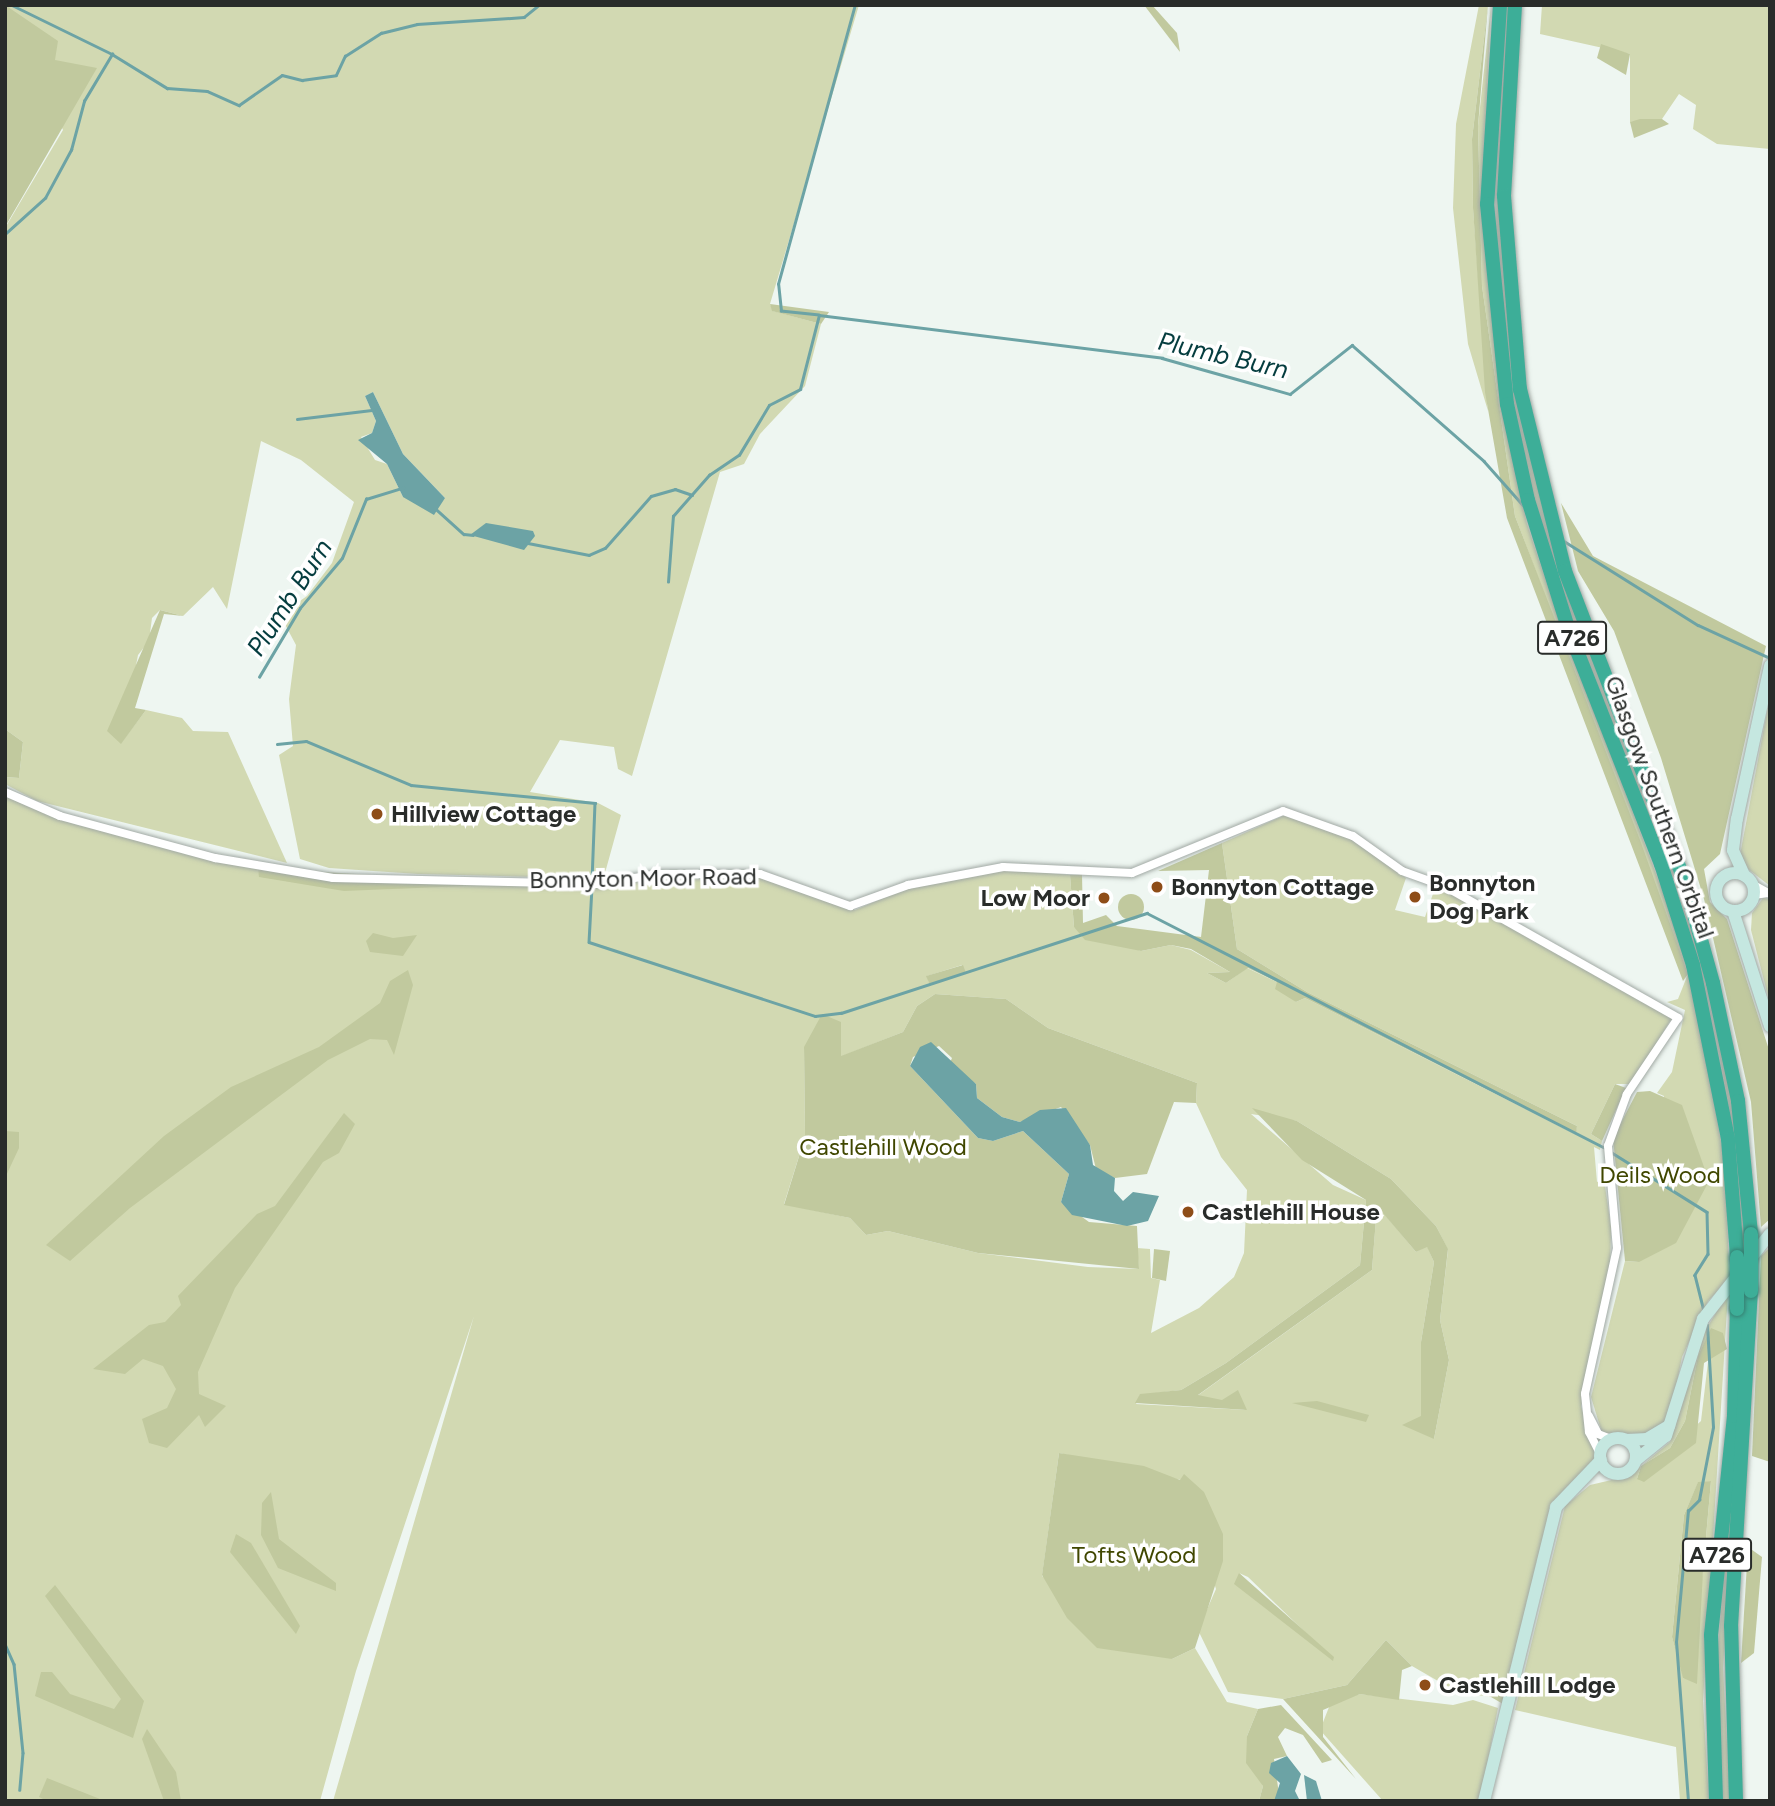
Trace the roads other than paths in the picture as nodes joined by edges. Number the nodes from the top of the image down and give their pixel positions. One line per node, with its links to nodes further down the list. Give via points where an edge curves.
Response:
1 (1500, 5): 22 (highway, Glasgow Southern Orbital / A726, bridge, via 1487,204 1507,404 1528,500 1564,615 1661,864 1693,965 1728,1139 1737,1309 1734,1416 1710,1635)
2 (1515, 5): 23 (highway, Glasgow Southern Orbital / A726, bridge, via 1504,196 1520,388 1565,571 1685,882 1738,1101 1751,1234 1751,1291 1731,1626)
3 (1770, 666): 5 (street)
4 (5, 792): 13 (street, Bonnyton Moor Road, via 60,816 215,858 333,878 597,884 659,874 760,874 850,906 908,885 1003,867 1132,873 1283,811 1353,836 1402,871 1456,892 1678,1018 1612,1123 1608,1146 1617,1248)
5 (1733, 850): 6 (street); 7 (street)
6 (1723, 877): 7 (street); 9 (street, via 1718,900)
7 (1750, 890): 8 (street); 9 (street); 10 (street)
8 (1769, 893)
9 (1733, 911): 10 (street)
10 (1743, 933): 11 (street)
11 (1770, 1026)
12 (1770, 1234): 14 (street, via 1703,1319 1688,1351)
13 (1585, 1407): 15 (street, via 1598,1434); 17 (street)
14 (1671, 1424): 16 (street, via 1655,1436); 18 (street, via 1660,1445)
15 (1611, 1439): 16 (street); 17 (street)
16 (1628, 1440): 18 (street)
17 (1600, 1457): 19 (street); 20 (street)
18 (1636, 1460): 19 (street, via 1627,1472)
19 (1611, 1473): 20 (street)
20 (1580, 1483): 21 (street, via 1556,1507)
21 (1484, 1801)
22 (1716, 1801)
23 (1736, 1801)

